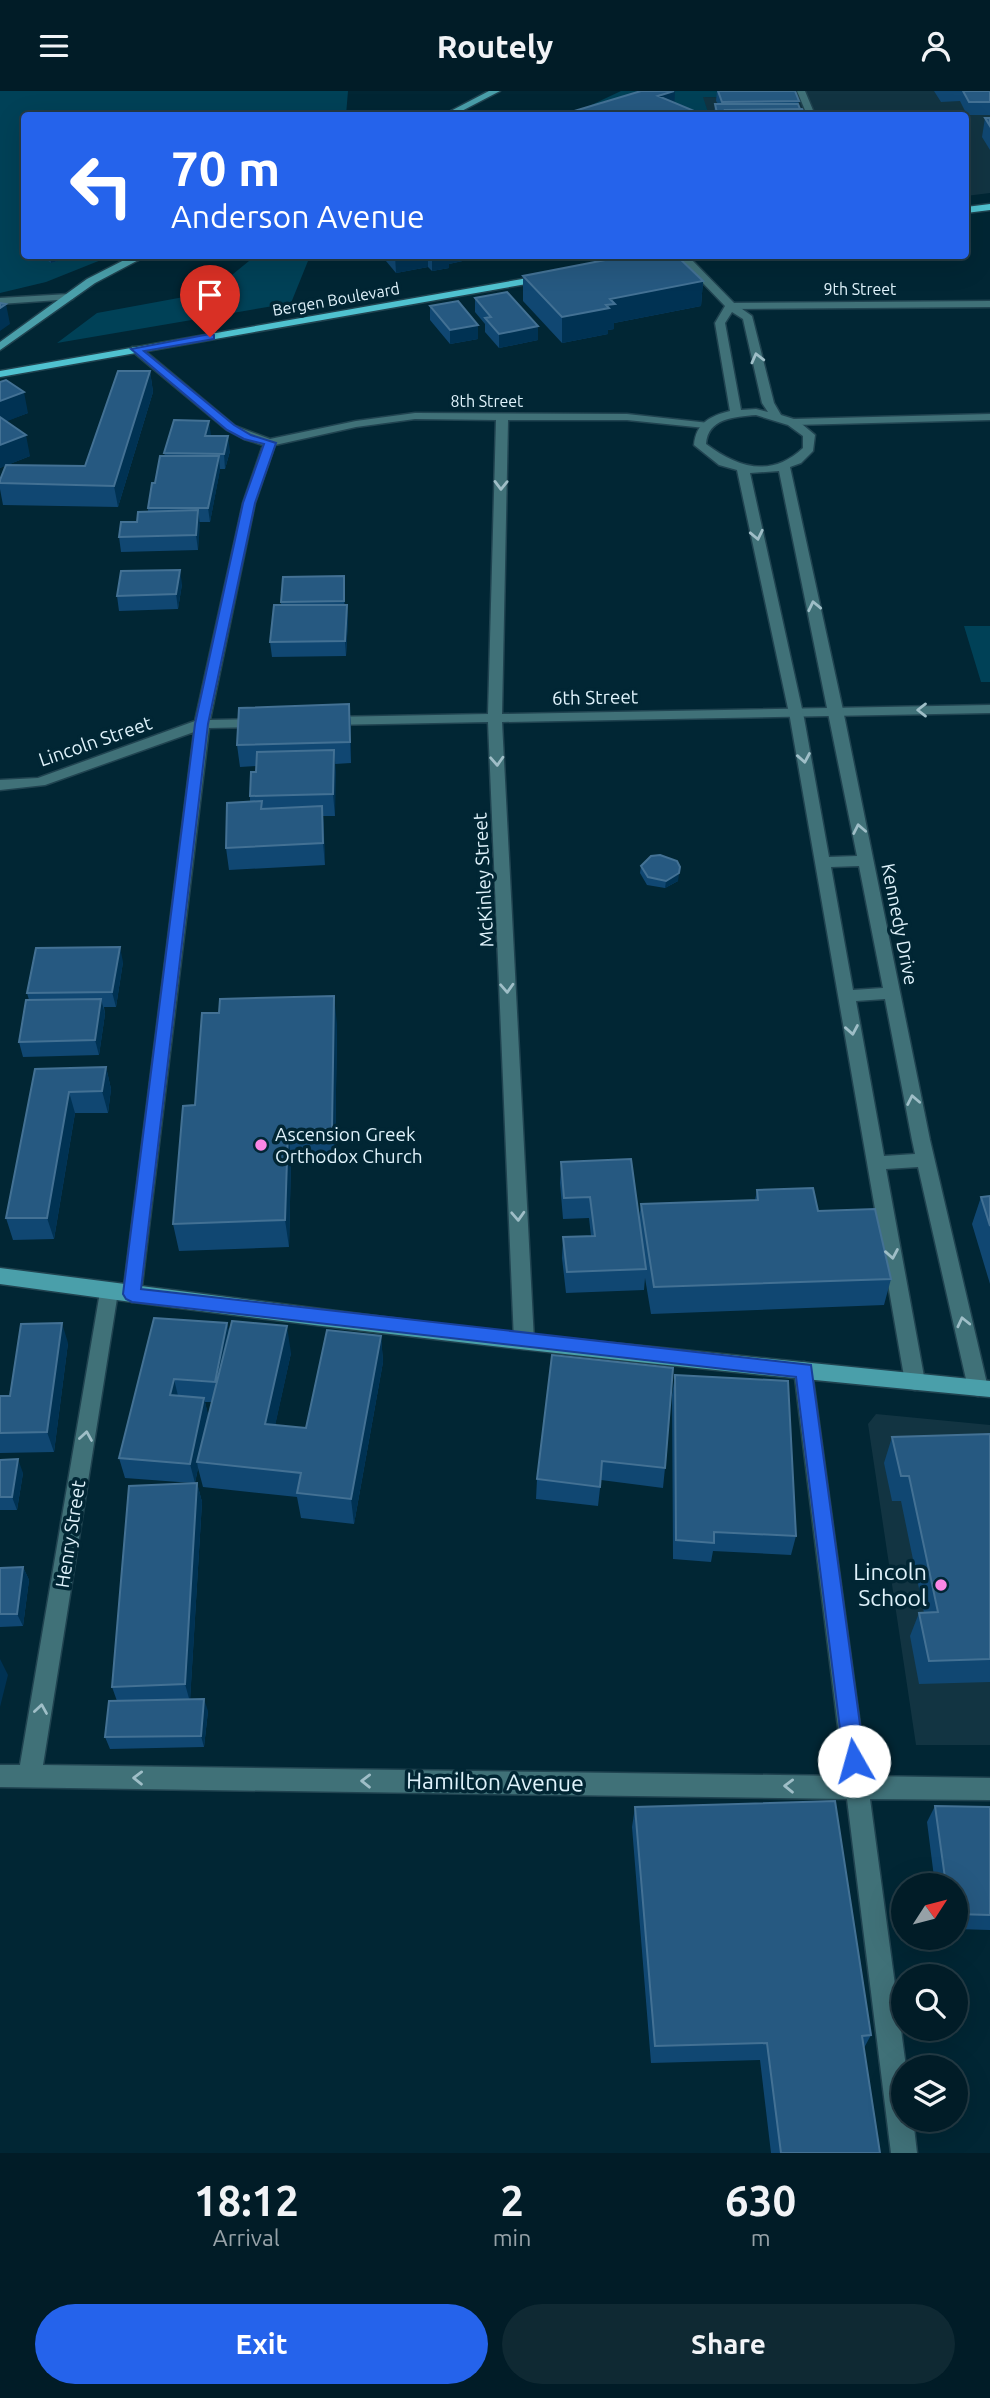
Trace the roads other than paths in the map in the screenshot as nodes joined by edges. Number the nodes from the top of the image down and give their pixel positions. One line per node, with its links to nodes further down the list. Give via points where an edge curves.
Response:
1 (496, 91): 3 (main road)
2 (801, 91): 4 (street)
3 (454, 112)
4 (810, 112)
5 (990, 207): 6 (main road)
6 (969, 210)
7 (134, 259): 10 (main road)
8 (679, 259): 13 (street)
9 (552, 277): 15 (main road, Bergen Boulevard)
10 (69, 297): 11 (street); 14 (main road)
11 (0, 301)
12 (990, 304): 13 (street, 9th Street)
13 (731, 306): 17 (street, via 720,323); 18 (street, one-way to 13, via 768,403 748,318)
14 (0, 347)
15 (136, 349): 16 (main road, Bergen Boulevard); 23 (street, via 231,428)
16 (0, 374)
17 (736, 413): 18 (street); 22 (street)
18 (776, 416): 21 (street)
19 (502, 417): 22 (street, 8th Street, via 627,418); 23 (street, 8th Street, via 387,419); 29 (street, McKinley Street, one-way to 29)
20 (990, 417): 21 (street)
21 (794, 422): 24 (street, via 812,441 810,452)
22 (705, 425): 25 (street, via 699,434 700,445 717,460)
23 (270, 443): 32 (street, via 249,503)
24 (784, 467): 25 (street); 27 (street, Kennedy Drive, one-way to 24)
25 (743, 468): 28 (street, one-way to 28)
26 (990, 709): 27 (street, 6th Street, one-way to 27)
27 (836, 710): 28 (street, 6th Street); 34 (street, Kennedy Drive, one-way to 27)
28 (795, 712): 29 (street, 6th Street); 35 (street, one-way to 35)
29 (495, 718): 31 (street, 6th Street); 43 (street, McKinley Street, one-way to 43)
30 (272, 722): 32 (street)
31 (313, 722)
32 (202, 724): 33 (street, Lincoln Street, via 40,782); 42 (street)
33 (0, 785)
34 (866, 861): 35 (street); 36 (street, Kennedy Drive)
35 (822, 862): 37 (street)
36 (892, 993): 37 (street); 38 (street, Kennedy Drive, one-way to 36)
37 (846, 996): 39 (street, one-way to 39)
38 (926, 1160): 39 (street); 46 (street, Kennedy Drive, one-way to 38)
39 (876, 1163): 45 (street, one-way to 45)
40 (0, 1276): 41 (main road)
41 (109, 1292): 42 (main road); 48 (street, Henry Street, one-way to 41)
42 (132, 1294): 43 (main road)
43 (524, 1341): 44 (main road)
44 (804, 1370): 45 (main road); 49 (street)
45 (915, 1382): 46 (main road)
46 (984, 1389)
47 (0, 1776): 48 (street, Hamilton Avenue)
48 (30, 1776): 49 (street, Hamilton Avenue, one-way to 48)
49 (858, 1787): 50 (street, Hamilton Avenue); 51 (street)
50 (990, 1789)
51 (904, 2153)

